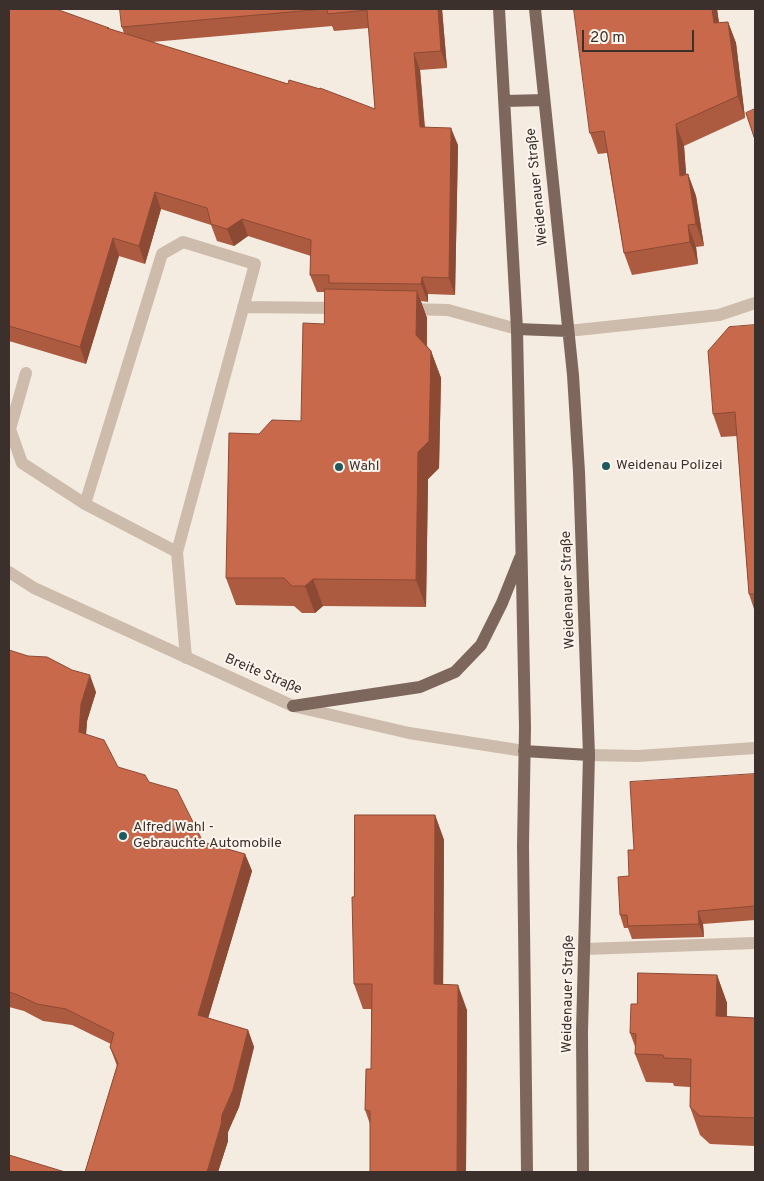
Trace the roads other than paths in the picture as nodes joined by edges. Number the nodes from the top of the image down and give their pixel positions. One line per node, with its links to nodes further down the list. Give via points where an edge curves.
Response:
1 (499, 9): 4 (main road, Weidenauer Straße)
2 (535, 9): 3 (main road, Weidenauer Straße)
3 (544, 100): 4 (main road); 10 (main road, Weidenauer Straße)
4 (505, 102): 9 (main road, Weidenauer Straße)
5 (755, 303): 10 (street, via 719,315)
6 (243, 307): 7 (street); 12 (street, via 255,264 183,242 162,254); 13 (street)
7 (355, 308)
8 (392, 309): 9 (street, via 448,310)
9 (517, 329): 10 (main road); 14 (main road, Weidenauer Straße)
10 (568, 331): 20 (main road, Weidenauer Straße, via 579,472)
11 (26, 373): 12 (street, via 10,429 22,463)
12 (85, 504): 13 (street)
13 (176, 552): 16 (street)
14 (522, 554): 17 (main road, via 481,644 455,672 420,687); 19 (main road, Weidenauer Straße)
15 (9, 572): 16 (street, Breite Straße, via 34,588)
16 (186, 658): 17 (street, Breite Straße)
17 (293, 706): 19 (street, Breite Straße, via 409,733)
18 (755, 748): 20 (street, via 638,756)
19 (524, 751): 20 (main road); 23 (main road, Weidenauer Straße)
20 (589, 755): 22 (main road, Weidenauer Straße)
21 (755, 943): 22 (street)
22 (585, 949): 24 (main road, Weidenauer Straße)
23 (527, 1172)
24 (583, 1172)

